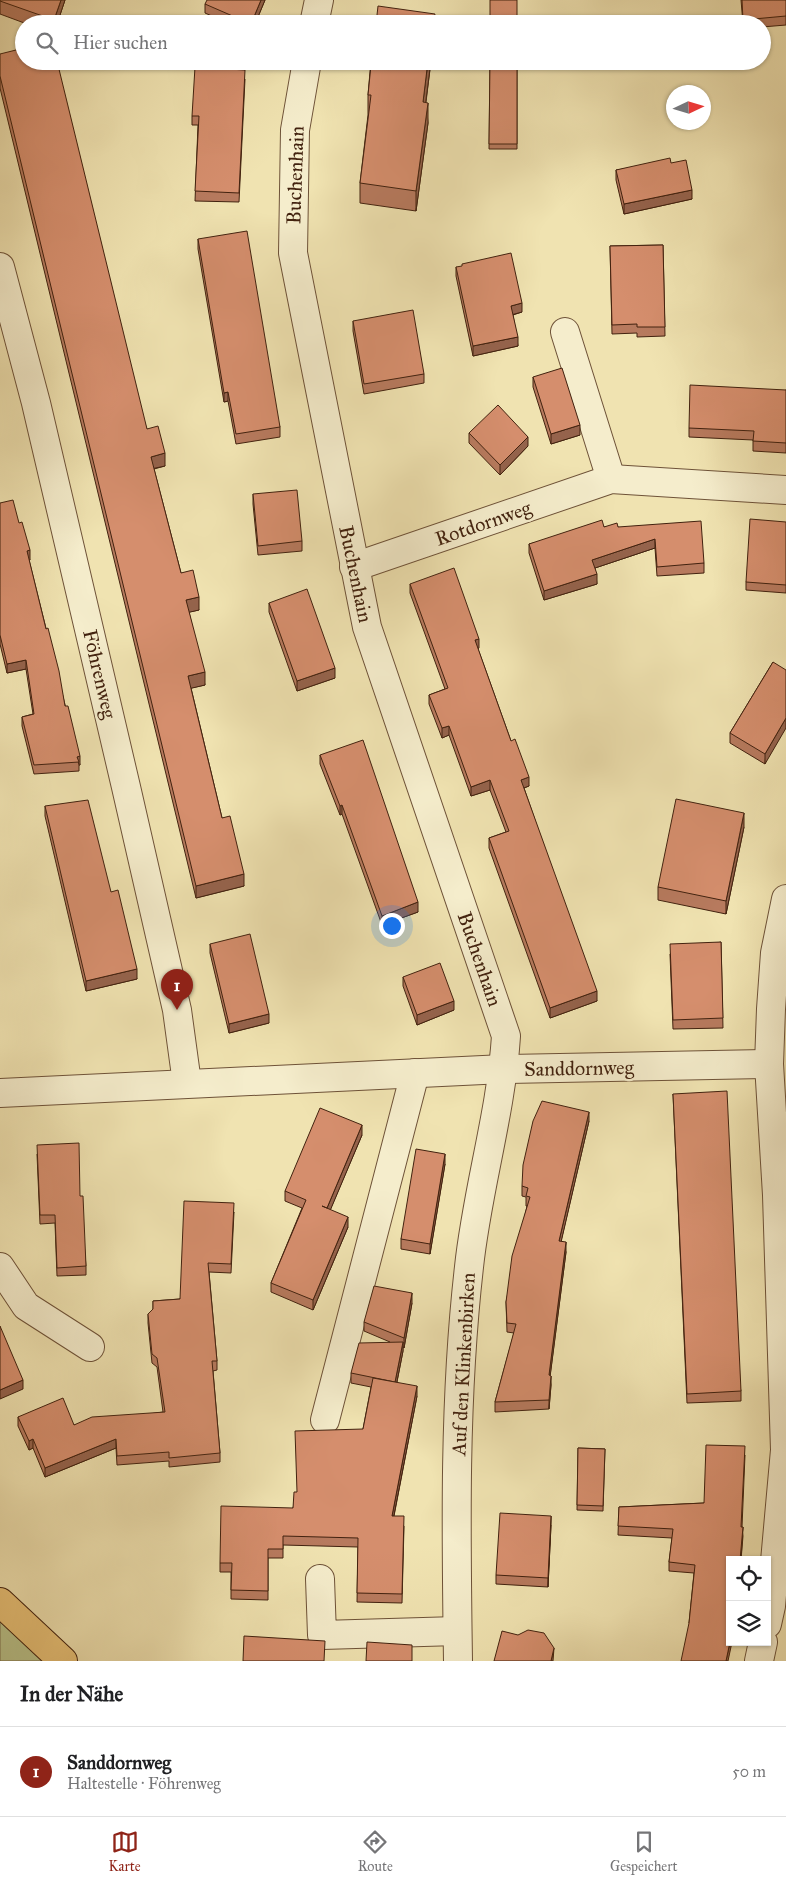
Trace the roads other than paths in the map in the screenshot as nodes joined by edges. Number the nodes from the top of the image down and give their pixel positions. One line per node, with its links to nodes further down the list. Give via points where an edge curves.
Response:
1 (319, 0): 2 (street)
2 (316, 15)
3 (305, 70): 8 (street, Buchenhain, via 295,130 293,253)
4 (0, 267): 13 (street, Föhrenweg, via 36,403 126,787 177,1010)
5 (565, 332): 6 (street)
6 (611, 479): 7 (street, Rotdornweg); 8 (street, Rotdornweg)
7 (786, 490)
8 (354, 567): 11 (street, Buchenhain, via 367,627 506,1036)
9 (786, 899): 10 (street, via 775,953)
10 (769, 1064): 11 (street, Sanddornweg); 18 (street)
11 (504, 1069): 12 (street, Sanddornweg); 22 (street, Auf den Klinkenbirken, via 469,1266 457,1422)
12 (415, 1073): 13 (street, Sanddornweg); 17 (street)
13 (187, 1083): 14 (street, Sanddornweg)
14 (0, 1093)
15 (0, 1267): 16 (street, via 26,1306)
16 (90, 1347)
17 (326, 1420)
18 (786, 1450): 21 (street)
19 (320, 1579): 22 (street, via 322,1635)
20 (0, 1602): 24 (main road)
21 (771, 1606)
22 (457, 1631): 25 (street, Auf den Klinkenbirken)
23 (762, 1646): 26 (street)
24 (63, 1661)
25 (458, 1661)
26 (759, 1661)

